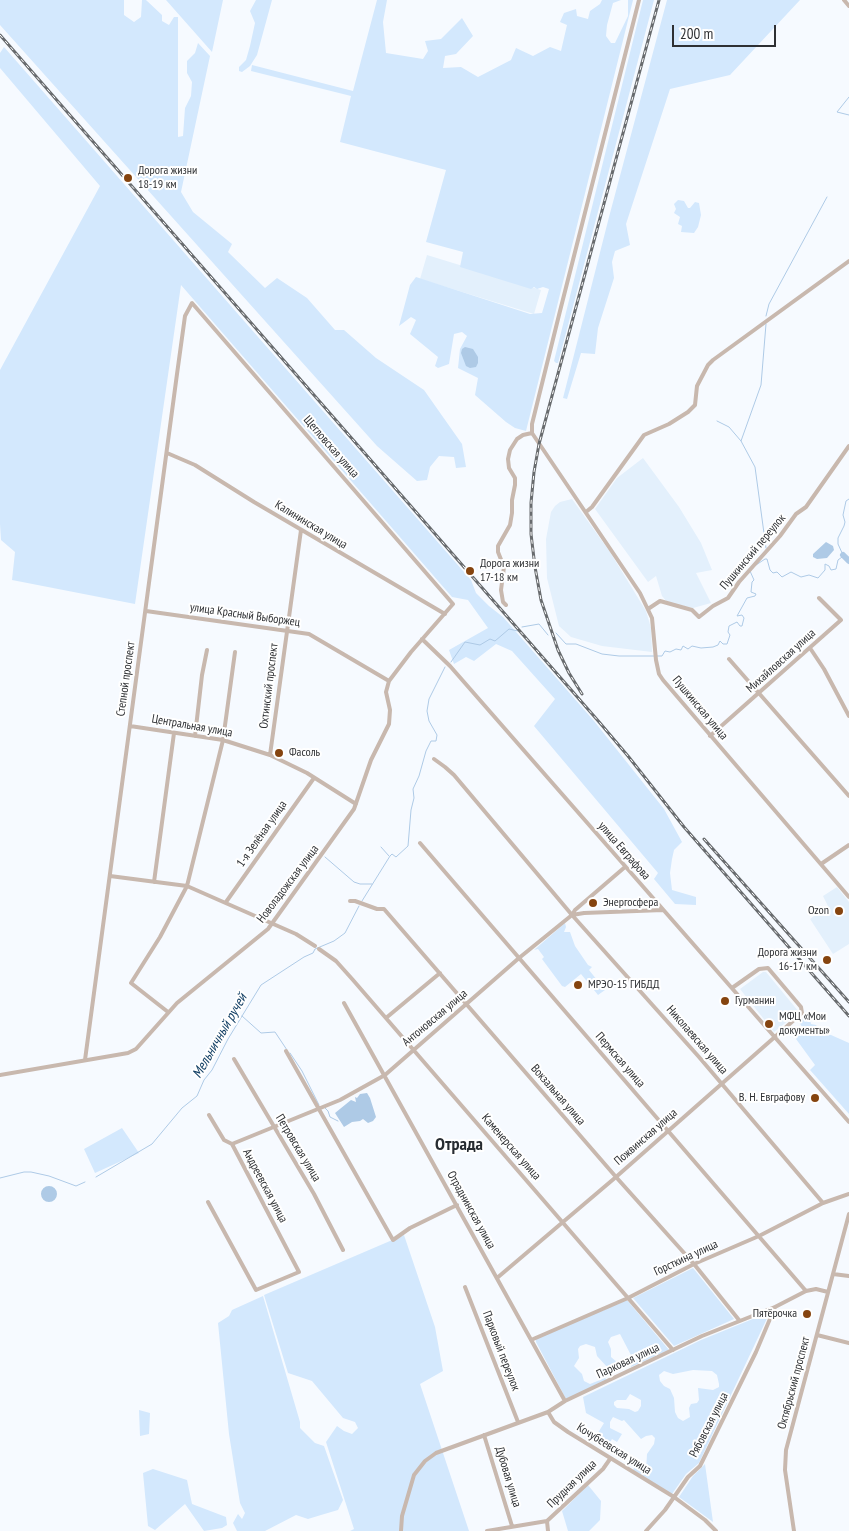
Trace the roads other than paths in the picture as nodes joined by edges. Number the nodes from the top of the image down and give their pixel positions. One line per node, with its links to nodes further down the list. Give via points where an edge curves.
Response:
1 (640, 0): 6 (street)
2 (844, 0): 3 (street)
3 (849, 6)
4 (849, 261): 9 (street, via 713,360 697,386 692,409 644,435)
5 (192, 303): 8 (street, Степной проспект, via 185,316); 15 (street, Щегловская улица, via 453,604)
6 (532, 433): 9 (street, Пушкинская улица); 12 (street, via 516,439 508,458 515,485 512,513 510,525 498,546 504,567 501,590)
7 (849, 446): 13 (street, Пушкинский переулок, via 806,507 796,514 728,598 699,617 692,610 660,601)
8 (167, 453): 10 (street, Калининская улица, via 195,464); 14 (street, Степной проспект)
9 (586, 512): 13 (street, Пушкинская улица, via 630,576)
10 (301, 530): 15 (street, Калининская улица); 16 (street, Охтинский проспект)
11 (819, 598): 18 (street, Михайловская улица, via 841,620)
12 (506, 605)
13 (648, 609): 28 (street, Пушкинская улица, via 654,629 659,674)
14 (146, 611): 16 (street, улица Красный Выборжец); 25 (street, Степной проспект)
15 (445, 614): 17 (street)
16 (286, 630): 22 (street, улица Красный Выборжец, via 309,634); 30 (street, Охтинский проспект)
17 (422, 639): 22 (street); 38 (street, улица Евграфова, via 448,664)
18 (810, 648): 23 (street, Михайловская улица); 24 (street)
19 (207, 650): 27 (street)
20 (235, 652): 29 (street)
21 (729, 659): 23 (street)
22 (389, 681): 34 (street, Новоладожская улица, via 386,692 389,724 370,760)
23 (760, 693): 28 (street, Михайловская улица); 33 (street)
24 (849, 716)
25 (130, 726): 26 (street, Центральная улица); 39 (street, Степной проспект)
26 (174, 733): 27 (street, Центральная улица); 40 (street)
27 (195, 736): 29 (street, Центральная улица)
28 (710, 736): 37 (street, Пушкинская улица)
29 (223, 740): 30 (street, Центральная улица); 41 (street)
30 (270, 755): 32 (street, Центральная улица)
31 (434, 759): 46 (street, Николаевская улица, via 454,775)
32 (314, 778): 34 (street, Центральная улица); 44 (street, 1-я Зелёная улица)
33 (849, 796)
34 (356, 804): 47 (street, Новоладожская улица)
35 (420, 842): 48 (street, Пермская улица)
36 (849, 845): 37 (street)
37 (821, 864): 42 (street, Пушкинская улица)
38 (626, 867): 45 (street, улица Евграфова); 46 (street, Антоновская улица)
39 (110, 876): 40 (street); 59 (street, Степной проспект)
40 (154, 882): 41 (street)
41 (186, 886): 44 (street); 53 (street, via 132,983)
42 (849, 897)
43 (350, 901): 49 (street, Вокзальная улица, via 384,909)
44 (226, 902): 47 (street)
45 (663, 910): 46 (street); 50 (street, улица Евграфова)
46 (572, 915): 48 (street, Антоновская улица); 62 (street, Николаевская улица)
47 (272, 924): 53 (street, Новоладожская улица); 54 (street, Каменерская улица, via 296,934 333,958)
48 (520, 958): 52 (street, Антоновская улица); 67 (street, Пермская улица)
49 (440, 973): 52 (street, Вокзальная улица); 54 (street)
50 (732, 988): 55 (street, улица Евграфова); 55 (street, Пожвинская улица, via 759,969 768,968 801,1007 802,1013)
51 (344, 1003): 61 (street, Отраднинская улица)
52 (466, 1005): 56 (street, Антоновская улица); 69 (street, Вокзальная улица)
53 (168, 1012): 59 (street, Новоладожская улица, via 136,1049)
54 (386, 1018): 56 (street, Каменерская улица)
55 (775, 1037): 62 (street, Пожвинская улица); 65 (street, улица Евграфова)
56 (414, 1049): 61 (street, Антоновская улица); 75 (street, Каменерская улица)
57 (286, 1051): 63 (street)
58 (234, 1059): 66 (street, Петровская улица)
59 (85, 1060): 60 (street, Новоладожская улица)
60 (0, 1075)
61 (385, 1075): 63 (street, Антоновская улица); 73 (street, Отраднинская улица)
62 (721, 1083): 67 (street, Пожвинская улица); 72 (street, Николаевская улица)
63 (318, 1108): 66 (street, Антоновская улица); 73 (street, via 393,1240)
64 (209, 1115): 68 (street, Андреевская улица, via 224,1140)
65 (849, 1122)
66 (274, 1127): 68 (street, Антоновская улица); 77 (street, Петровская улица)
67 (668, 1130): 69 (street, Пожвинская улица); 76 (street, Пермская улица)
68 (232, 1144): 71 (street, Андреевская улица, via 299,1272 256,1290)
69 (616, 1177): 75 (street, Пожвинская улица); 78 (street, Вокзальная улица)
70 (849, 1194): 72 (street, Горсткина улица)
71 (208, 1202)
72 (823, 1203): 76 (street, Горсткина улица)
73 (456, 1205): 81 (street, Отраднинская улица)
74 (849, 1214): 79 (street, Октябрьский проспект)
75 (562, 1222): 81 (street, Пожвинская улица); 85 (street, Каменерская улица)
76 (759, 1236): 78 (street, Горсткина улица); 83 (street, Пермская улица)
77 (343, 1250)
78 (694, 1264): 85 (street, Горсткина улица); 87 (street, Вокзальная улица)
79 (833, 1274): 80 (street); 84 (street, Октябрьский проспект)
80 (849, 1276)
81 (496, 1278): 89 (street, Отраднинская улица)
82 (465, 1287): 94 (street, Парковый переулок)
83 (806, 1290): 84 (street); 86 (street, Парковая улица)
84 (828, 1292): 88 (street, Октябрьский проспект)
85 (628, 1298): 89 (street, Горсткина улица); 91 (street, Каменерская улица)
86 (775, 1307): 87 (street, Парковая улица); 97 (street, Рябовская улица, via 700,1466)
87 (739, 1320): 91 (street, Парковая улица)
88 (817, 1335): 90 (street); 105 (street, Октябрьский проспект, via 785,1460)
89 (531, 1340): 92 (street, Отраднинская улица)
90 (849, 1343)
91 (673, 1350): 92 (street, Парковая улица)
92 (566, 1401): 93 (street, Парковая улица)
93 (548, 1412): 94 (street, Парковая улица); 96 (street, Кочубеевская улица, via 554,1422)
94 (518, 1422): 95 (street, Парковая улица)
95 (484, 1435): 99 (street, Дубовая улица); 100 (street, Парковая улица, via 436,1453 425,1461 414,1475)
96 (610, 1459): 97 (street, Кочубеевская улица); 98 (street, Прудная улица)
97 (674, 1497): 103 (street, Рябовская улица); 104 (street)
98 (547, 1521): 99 (street, Прудная улица); 102 (street)
99 (512, 1526): 101 (street, Прудная улица)
100 (401, 1531)
101 (487, 1531)
102 (548, 1531)
103 (646, 1531)
104 (716, 1531)
105 (794, 1531)

